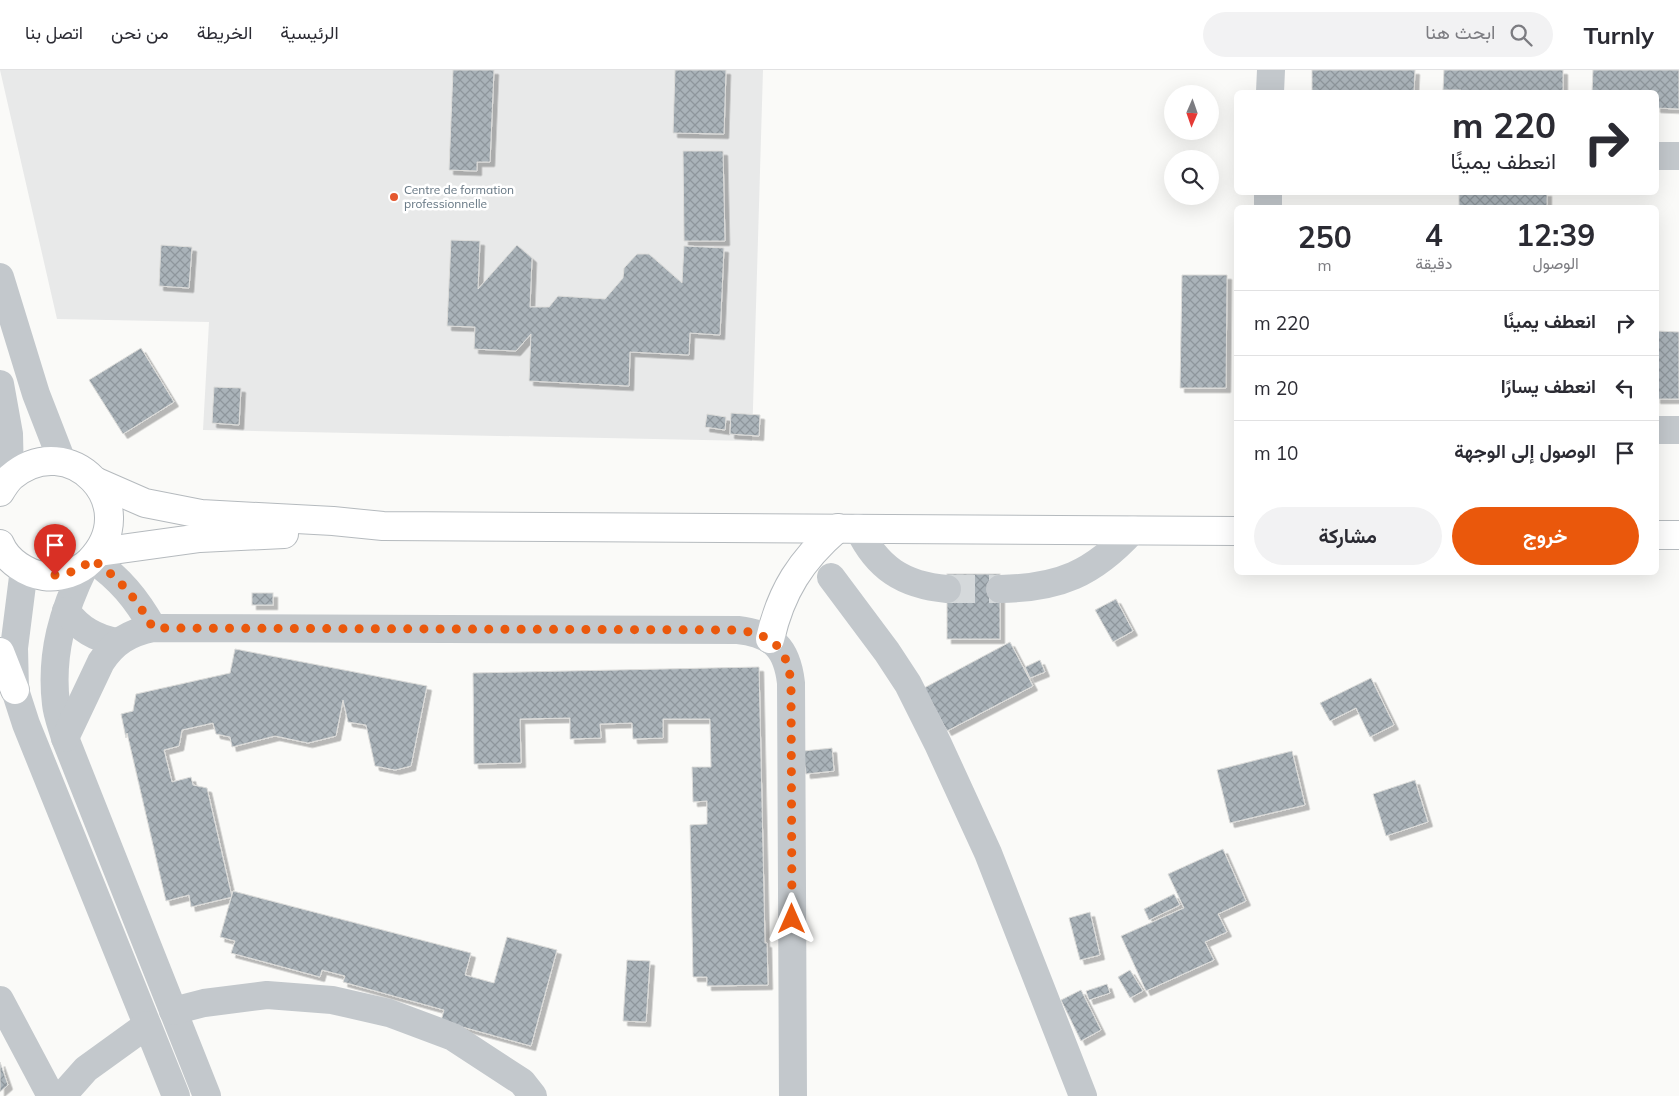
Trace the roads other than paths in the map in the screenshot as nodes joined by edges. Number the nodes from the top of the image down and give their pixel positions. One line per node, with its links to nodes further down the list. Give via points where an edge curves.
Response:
1 (1271, 70): 2 (street)
2 (1270, 90)
3 (1659, 156): 4 (street)
4 (1679, 156)
5 (0, 277): 9 (street, via 36,394)
6 (0, 384): 11 (street, via 9,434)
7 (1659, 430): 8 (street)
8 (1679, 430)
9 (62, 461): 10 (main road, via 88,473); 11 (main road, via 24,467)
10 (97, 482): 12 (main road, via 146,503 200,514); 19 (main road, via 106,499 110,517 107,536)
11 (5, 485)
12 (383, 526): 13 (main road); 19 (main road, via 335,532 200,538)
13 (848, 528): 14 (main road); 22 (street, via 893,573 928,588); 26 (main road, via 811,553 793,577 775,618)
14 (1133, 530): 15 (main road); 23 (street, via 1116,549 1074,576 1026,589)
15 (1234, 531)
16 (1659, 535): 17 (main road)
17 (1679, 535)
18 (0, 546): 20 (main road)
19 (92, 559): 20 (main road, via 66,574 44,576); 24 (street, via 73,591); 25 (street, via 127,589)
20 (24, 569): 29 (street, via 14,648)
21 (831, 577): 42 (street, via 908,684 938,744 988,854)
22 (947, 589)
23 (1000, 589)
24 (66, 611): 27 (street, via 73,621 93,636); 32 (street, via 60,626 55,664 56,706)
25 (153, 628): 26 (street, via 738,630 755,632); 27 (street)
26 (770, 639): 41 (street, via 782,651 789,666 791,683)
27 (117, 642): 32 (street, via 101,662)
28 (0, 652): 29 (main road)
29 (15, 690): 31 (street)
30 (0, 715): 31 (street)
31 (26, 724): 35 (street)
32 (65, 738): 34 (street)
33 (0, 1000): 36 (street)
34 (173, 1011): 39 (street); 40 (street, via 204,1003 267,995 332,1000 389,1013 453,1037 522,1082)
35 (147, 1025): 37 (street, via 86,1069); 38 (street)
36 (51, 1096)
37 (62, 1096)
38 (176, 1096)
39 (207, 1096)
40 (533, 1096)
41 (793, 1096)
42 (1083, 1096)

